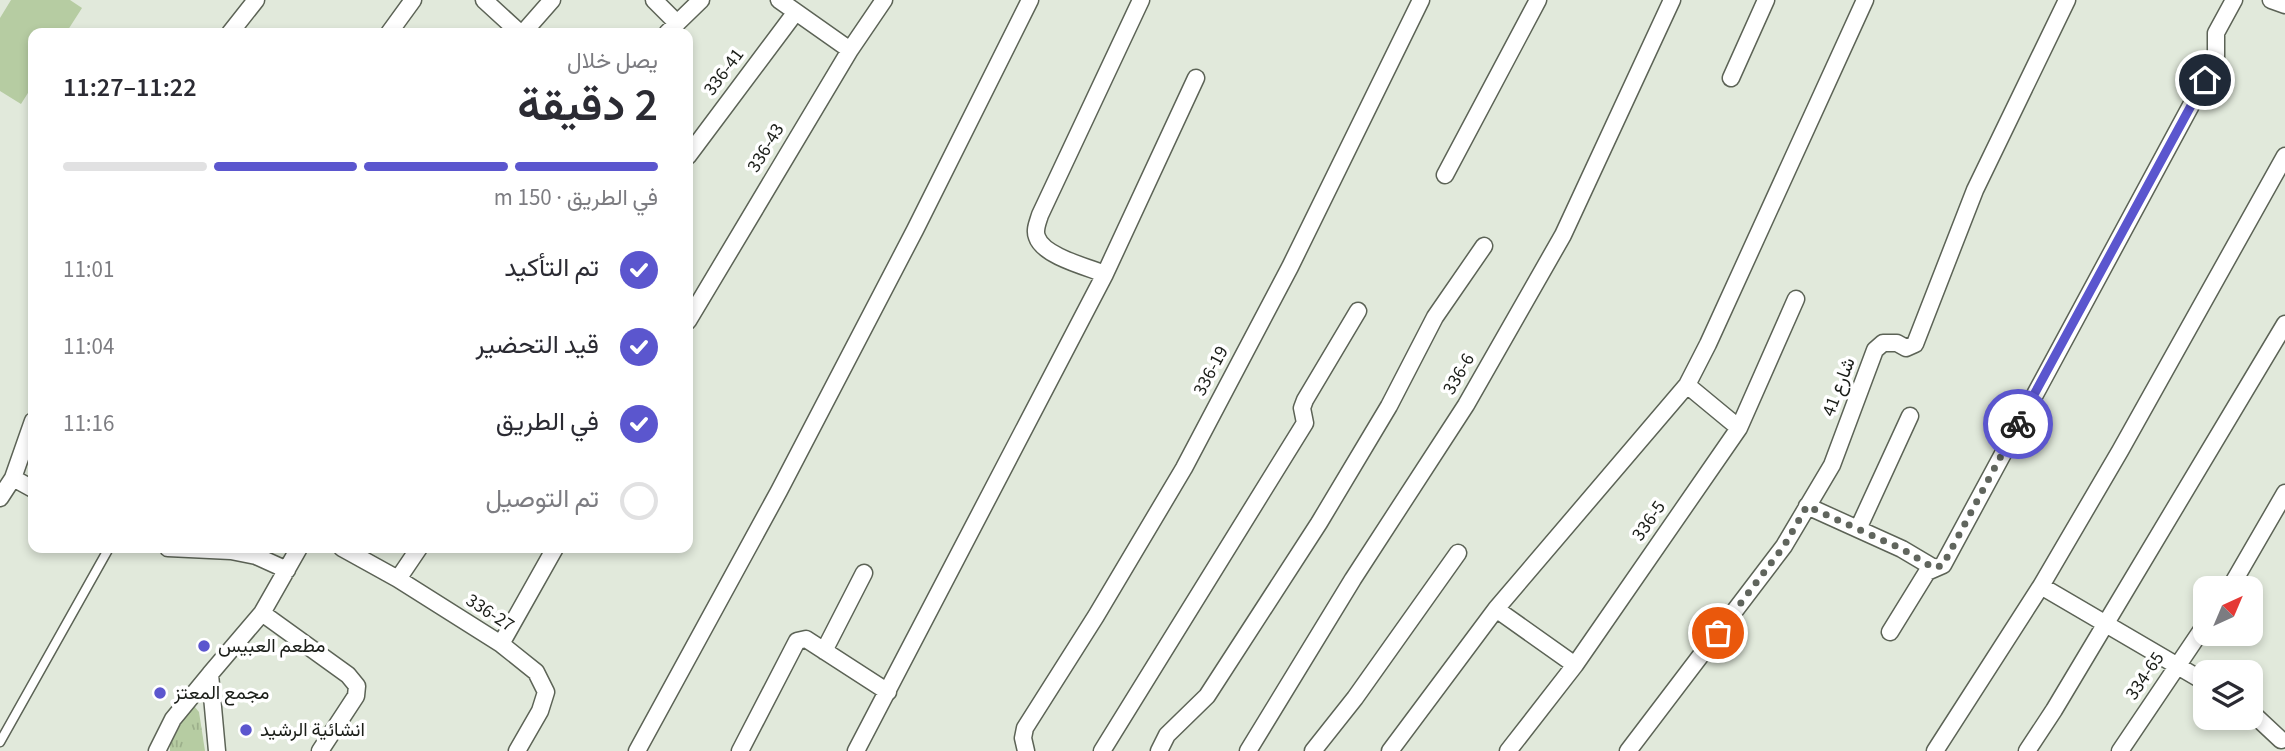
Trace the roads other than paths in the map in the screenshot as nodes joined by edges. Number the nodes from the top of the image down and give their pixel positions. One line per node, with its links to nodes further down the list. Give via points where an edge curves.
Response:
1 (257, 0): 19 (street)
2 (413, 0): 20 (street)
3 (484, 0): 21 (street)
4 (552, 0): 22 (street)
5 (654, 0): 23 (street)
6 (701, 0): 23 (street)
7 (779, 0): 18 (street)
8 (884, 0): 24 (street, 336-43)
9 (1030, 0): 78 (street, via 785,479)
10 (1141, 0): 31 (street, via 1036,229 1040,243 1050,253)
11 (1421, 0): 81 (street, 336-19, via 1290,267 1184,468 1025,728)
12 (1538, 0): 29 (street)
13 (1672, 0): 84 (street, 336-6, via 1563,235 1466,405)
14 (1766, 0): 26 (street)
15 (1865, 0): 36 (street)
16 (2067, 0): 44 (street, شارع 41, via 1975,190 1915,344 1906,348 1883,343 1875,350 1832,465)
17 (2234, 0): 53 (street, via 2216,33 2216,59 1943,565)
18 (795, 13): 24 (street); 27 (street, 336-41)
19 (234, 28)
20 (393, 28)
21 (516, 28)
22 (527, 28)
23 (672, 28)
24 (850, 50): 34 (street, 336-43)
25 (1196, 78): 31 (street)
26 (1731, 78)
27 (693, 149)
28 (2285, 156): 58 (street)
29 (1445, 175)
30 (1484, 246): 83 (street, via 1435,317 1389,406 1207,696 1167,735)
31 (1105, 275): 70 (street)
32 (1796, 299): 38 (street, 336-5)
33 (1358, 311): 82 (street, via 1305,400 1305,423)
34 (693, 313)
35 (2285, 324): 61 (street)
36 (1687, 385): 38 (street); 59 (street)
37 (1910, 416): 45 (street)
38 (1739, 428): 67 (street, 336-5)
39 (28, 435): 40 (street)
40 (13, 478): 41 (street); 43 (street)
41 (28, 486)
42 (2285, 494): 56 (street)
43 (0, 498)
44 (1807, 506): 45 (street); 88 (street, شارع 41, via 1784,546)
45 (1858, 529): 53 (street)
46 (106, 553): 73 (lane)
47 (241, 553): 54 (street)
48 (296, 553): 54 (street)
49 (351, 553): 57 (street, 336-27)
50 (416, 553): 57 (street)
51 (552, 553): 64 (street)
52 (1458, 553): 85 (street)
53 (1934, 568): 62 (street, via 1927,572)
54 (287, 570): 60 (street)
55 (864, 573): 65 (street)
56 (2237, 576)
57 (398, 579): 64 (street, 336-27)
58 (2041, 586): 61 (street); 89 (street)
59 (1496, 610): 67 (street); 86 (street)
60 (262, 613): 68 (street); 76 (street, via 357,686 356,696)
61 (2106, 623): 66 (street); 90 (street)
62 (1890, 632)
63 (2193, 642): 66 (street, 334-65)
64 (501, 644): 77 (street, 336-27, via 536,672 546,692)
65 (824, 651): 70 (street); 79 (street, via 806,639 797,641)
66 (2177, 664): 69 (street); 91 (street, 334-65)
67 (1575, 665): 87 (street, 336-5)
68 (209, 674): 74 (street, via 173,719); 75 (street)
69 (2193, 674)
70 (888, 692): 80 (street)
71 (2263, 723): 72 (street)
72 (2281, 740)
73 (0, 741)
74 (157, 751)
75 (217, 751)
76 (320, 751)
77 (517, 751)
78 (637, 751)
79 (740, 751)
80 (856, 751)
81 (1026, 751)
82 (1102, 751)
83 (1159, 751)
84 (1248, 751)
85 (1313, 751)
86 (1390, 751)
87 (1508, 751)
88 (1628, 751)
89 (1935, 751)
90 (2027, 751)
91 (2120, 751)

